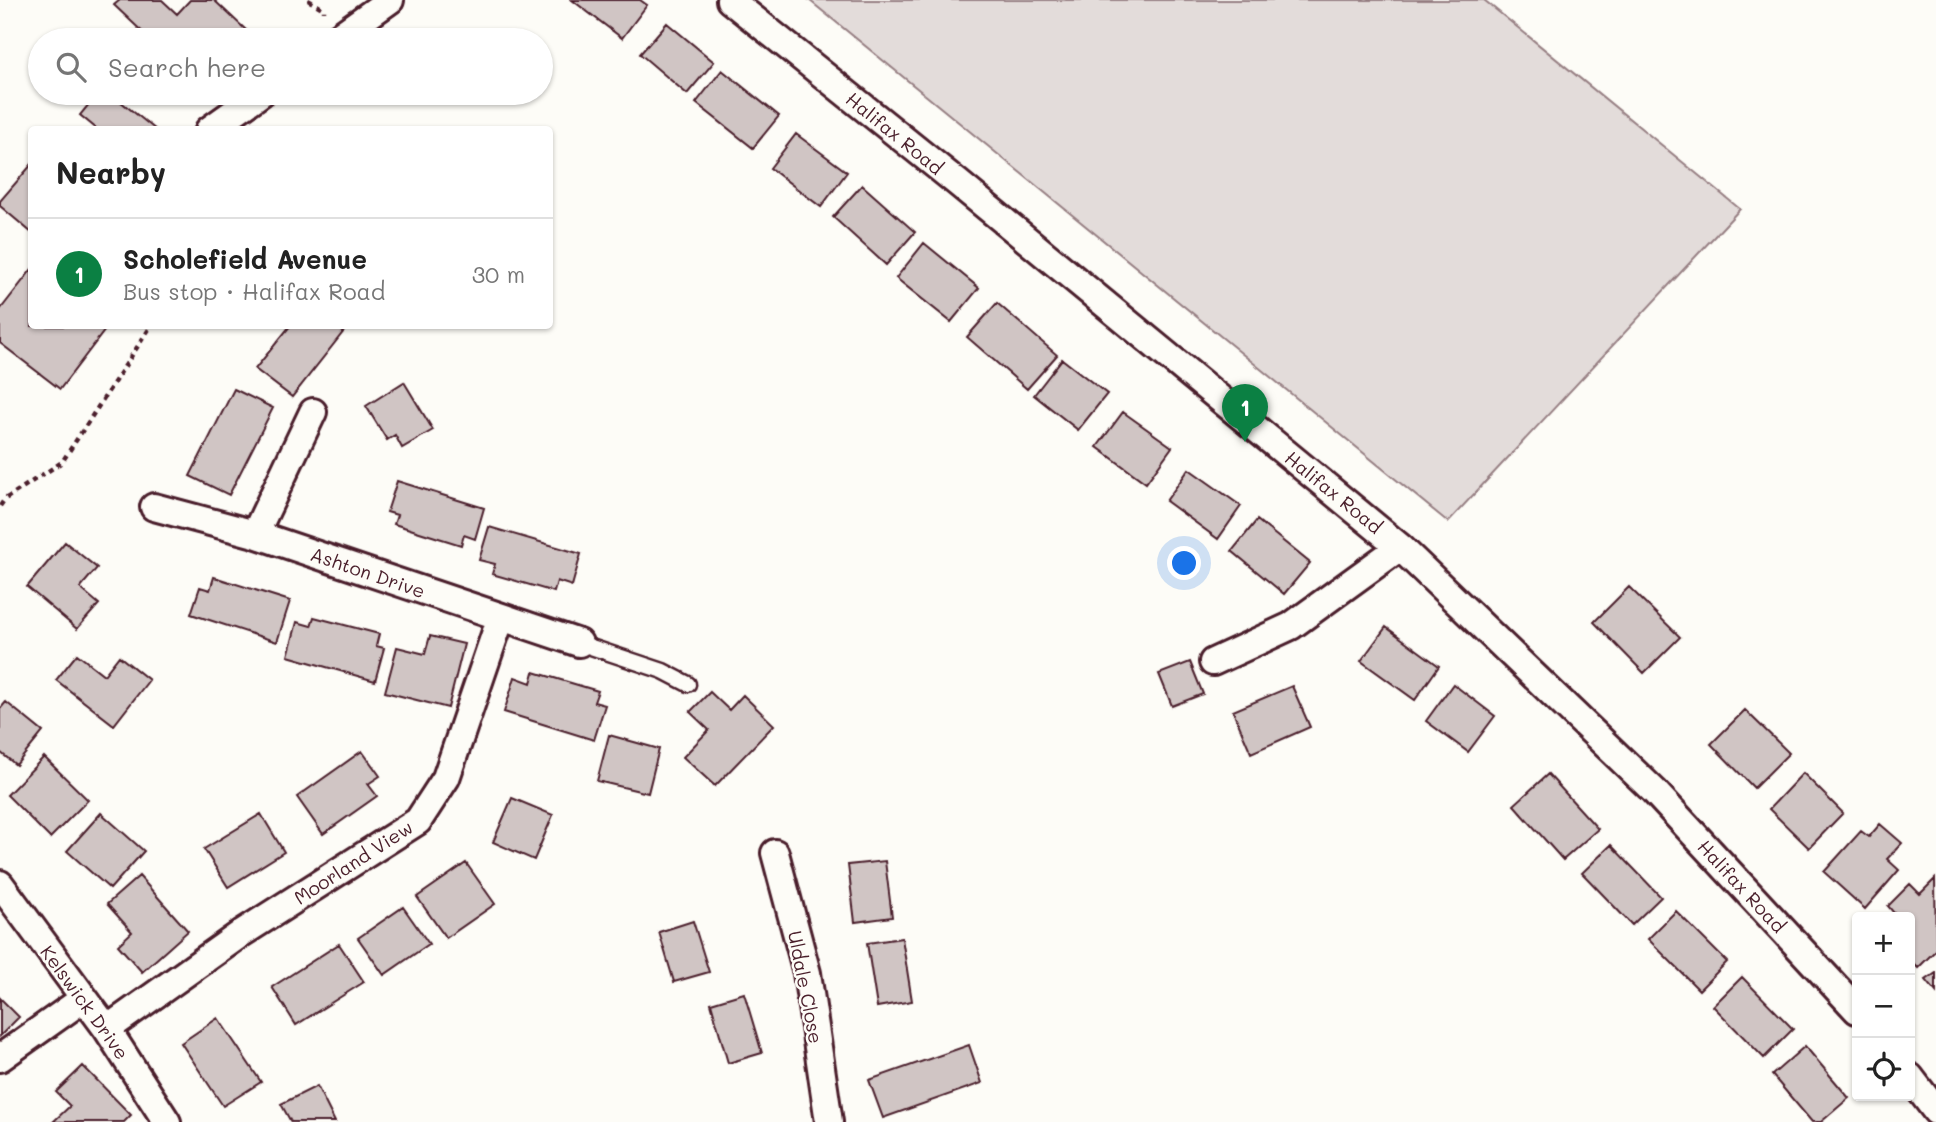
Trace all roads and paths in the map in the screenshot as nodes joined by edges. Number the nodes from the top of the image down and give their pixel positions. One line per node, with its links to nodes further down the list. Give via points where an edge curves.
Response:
1 (390, 0): 3 (street)
2 (730, 0): 11 (street, Halifax Road)
3 (351, 28)
4 (244, 105): 5 (street)
5 (215, 126)
6 (149, 329): 8 (path, via 62,461)
7 (313, 412): 10 (street)
8 (0, 506)
9 (154, 506): 10 (street, Ashton Drive)
10 (255, 534): 12 (street, Ashton Drive)
11 (1400, 547): 14 (street, via 1291,626); 19 (street, Halifax Road, via 1654,791)
12 (501, 617): 13 (street, Ashton Drive); 20 (street, Moorland View, via 446,778 418,821 242,933)
13 (579, 643): 15 (lane)
14 (1213, 662)
15 (688, 684)
16 (775, 853): 25 (street, Uldale Close, via 807,973)
17 (0, 884): 18 (street, Kelswick Drive)
18 (83, 999): 20 (street, Kelswick Drive); 21 (street)
19 (1852, 1005)
20 (107, 1029): 24 (street, Kelswick Drive)
21 (0, 1058)
22 (1915, 1084): 23 (street)
23 (1936, 1111)
24 (167, 1122)
25 (829, 1122)

